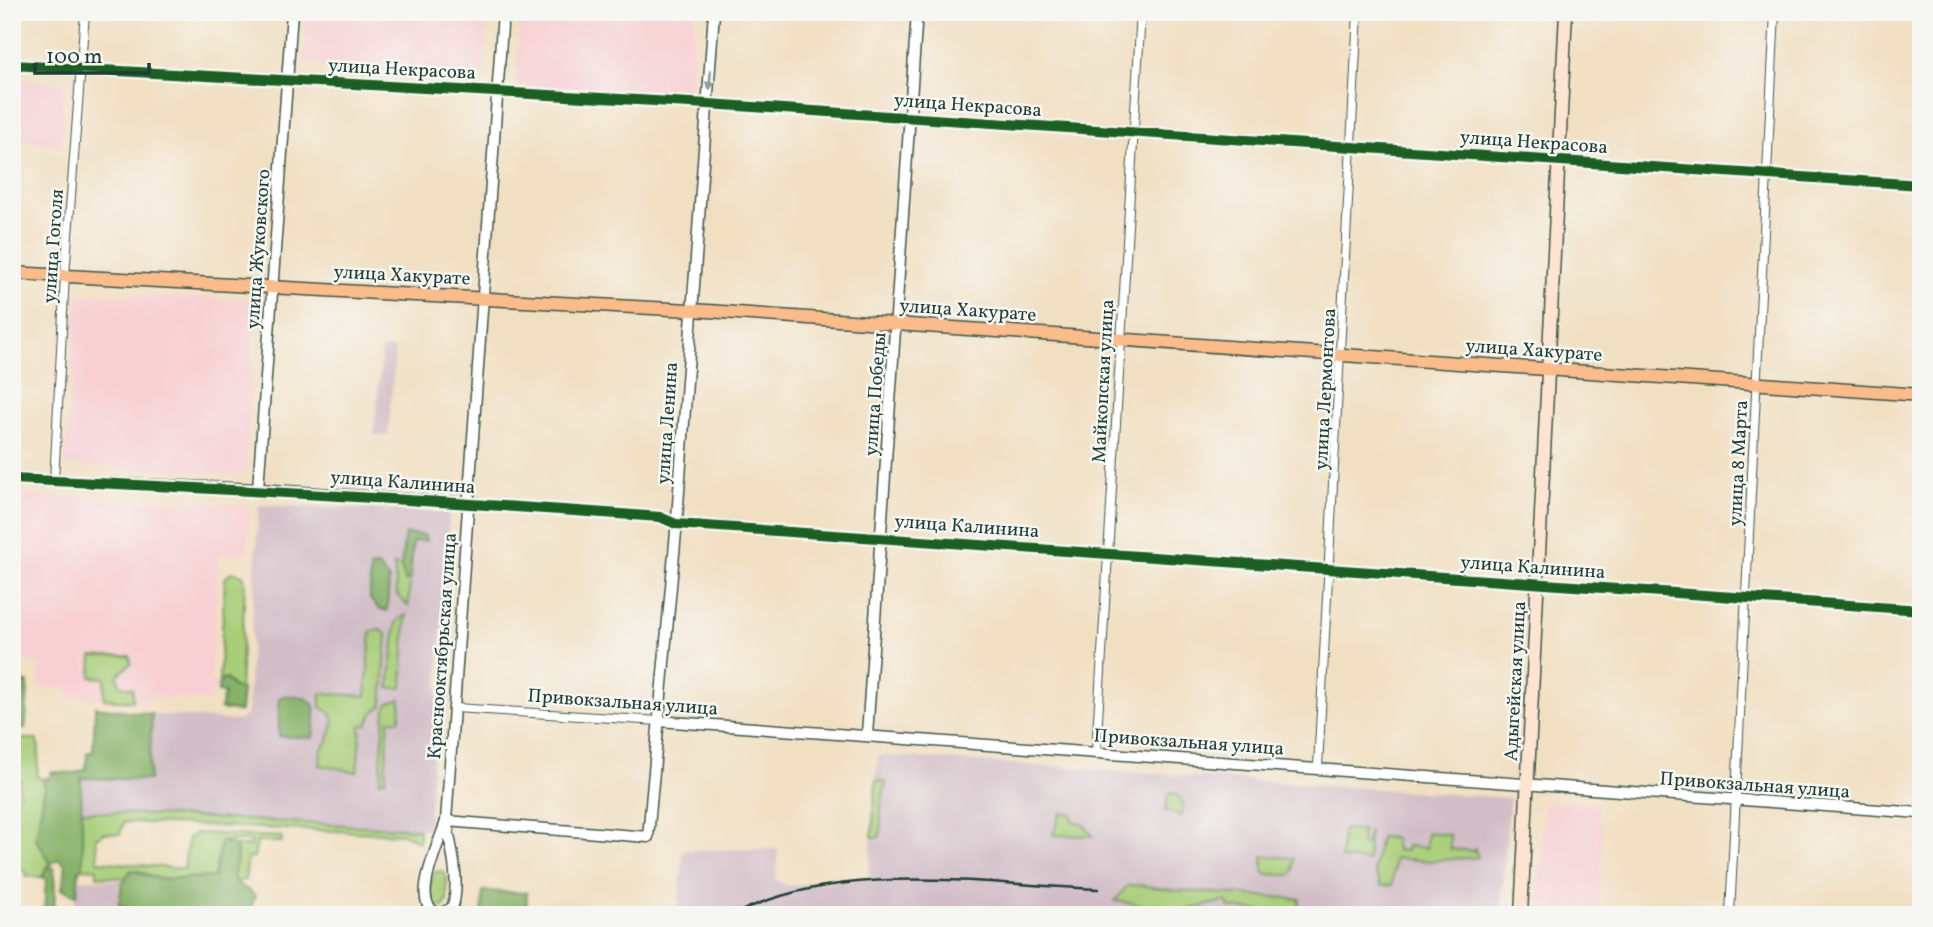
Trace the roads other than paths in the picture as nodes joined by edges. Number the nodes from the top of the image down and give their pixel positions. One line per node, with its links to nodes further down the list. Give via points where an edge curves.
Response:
1 (85, 12): 11 (street, улица Гоголя)
2 (292, 12): 12 (street, улица Жуковского)
3 (503, 12): 13 (street, Краснооктябрьская улица)
4 (714, 12): 14 (street, улица Ленина, one-way to 14)
5 (917, 12): 15 (street, улица Победы)
6 (1141, 12): 16 (street, Майкопская улица)
7 (1358, 12): 17 (street, улица Лермонтова)
8 (1566, 12): 18 (main road, Адыгейская улица)
9 (1774, 12): 19 (street, улица 8 Марта)
10 (12, 65): 11 (street, улица Некрасова)
11 (80, 69): 12 (street, улица Некрасова); 22 (street, улица Гоголя)
12 (287, 79): 13 (street, улица Некрасова); 23 (street, улица Жуковского)
13 (497, 92): 14 (street, улица Некрасова); 24 (street, Краснооктябрьская улица)
14 (708, 104): 15 (street, улица Некрасова); 25 (street, улица Ленина)
15 (911, 118): 16 (street, улица Некрасова); 26 (street, улица Победы)
16 (1134, 132): 17 (street, улица Некрасова); 27 (street, Майкопская улица)
17 (1352, 147): 18 (street, улица Некрасова); 28 (street, улица Лермонтова)
18 (1559, 160): 19 (street, улица Некрасова); 29 (main road, Адыгейская улица)
19 (1765, 175): 20 (street, улица Некрасова); 30 (street, улица 8 Марта)
20 (1921, 185)
21 (12, 273): 22 (main road, улица Хакурате)
22 (65, 275): 23 (main road, улица Хакурате); 33 (street, улица Гоголя)
23 (272, 287): 24 (main road, улица Хакурате); 34 (street, улица Жуковского)
24 (481, 298): 25 (main road, улица Хакурате); 35 (street, Краснооктябрьская улица)
25 (691, 310): 26 (main road, улица Хакурате); 36 (street, улица Ленина)
26 (896, 323): 27 (main road, улица Хакурате); 37 (street, улица Победы)
27 (1119, 340): 28 (main road, улица Хакурате); 38 (street, Майкопская улица)
28 (1342, 354): 29 (main road, улица Хакурате); 39 (street, улица Лермонтова)
29 (1548, 369): 30 (main road, улица Хакурате); 40 (main road, Адыгейская улица)
30 (1757, 384): 31 (main road, улица Хакурате); 41 (street, улица 8 Марта)
31 (1921, 395)
32 (12, 479): 33 (street, улица Калинина)
33 (54, 481): 34 (street, улица Калинина)
34 (258, 489): 35 (street, улица Калинина)
35 (468, 503): 36 (street, улица Калинина, via 660,517); 43 (street, Краснооктябрьская улица)
36 (676, 524): 37 (street, улица Калинина); 44 (street, улица Ленина)
37 (882, 536): 38 (street, улица Калинина); 45 (street, улица Победы)
38 (1107, 552): 39 (street, улица Калинина); 46 (street, Майкопская улица)
39 (1330, 568): 40 (street, улица Калинина); 47 (street, улица Лермонтова)
40 (1537, 583): 41 (street, улица Калинина); 48 (main road, Адыгейская улица)
41 (1745, 599): 42 (street, улица Калинина); 49 (street, улица 8 Марта)
42 (1921, 610)
43 (455, 708): 44 (street, Привокзальная улица); 51 (street, Краснооктябрьская улица)
44 (659, 721): 45 (street, Привокзальная улица); 51 (street, улица Ленина, via 648,836)
45 (867, 735): 46 (street, Привокзальная улица)
46 (1096, 752): 47 (street, Привокзальная улица)
47 (1318, 767): 48 (street, Привокзальная улица)
48 (1526, 785): 49 (street, Привокзальная улица); 54 (main road, Адыгейская улица)
49 (1735, 800): 50 (street, Привокзальная улица); 55 (street, улица 8 Марта)
50 (1921, 813)
51 (446, 821): 52 (street); 53 (street)
52 (428, 873): 53 (street, via 442,866); 53 (street, via 426,903 440,914 453,904)
53 (453, 873)
54 (1521, 915)
55 (1730, 915)

